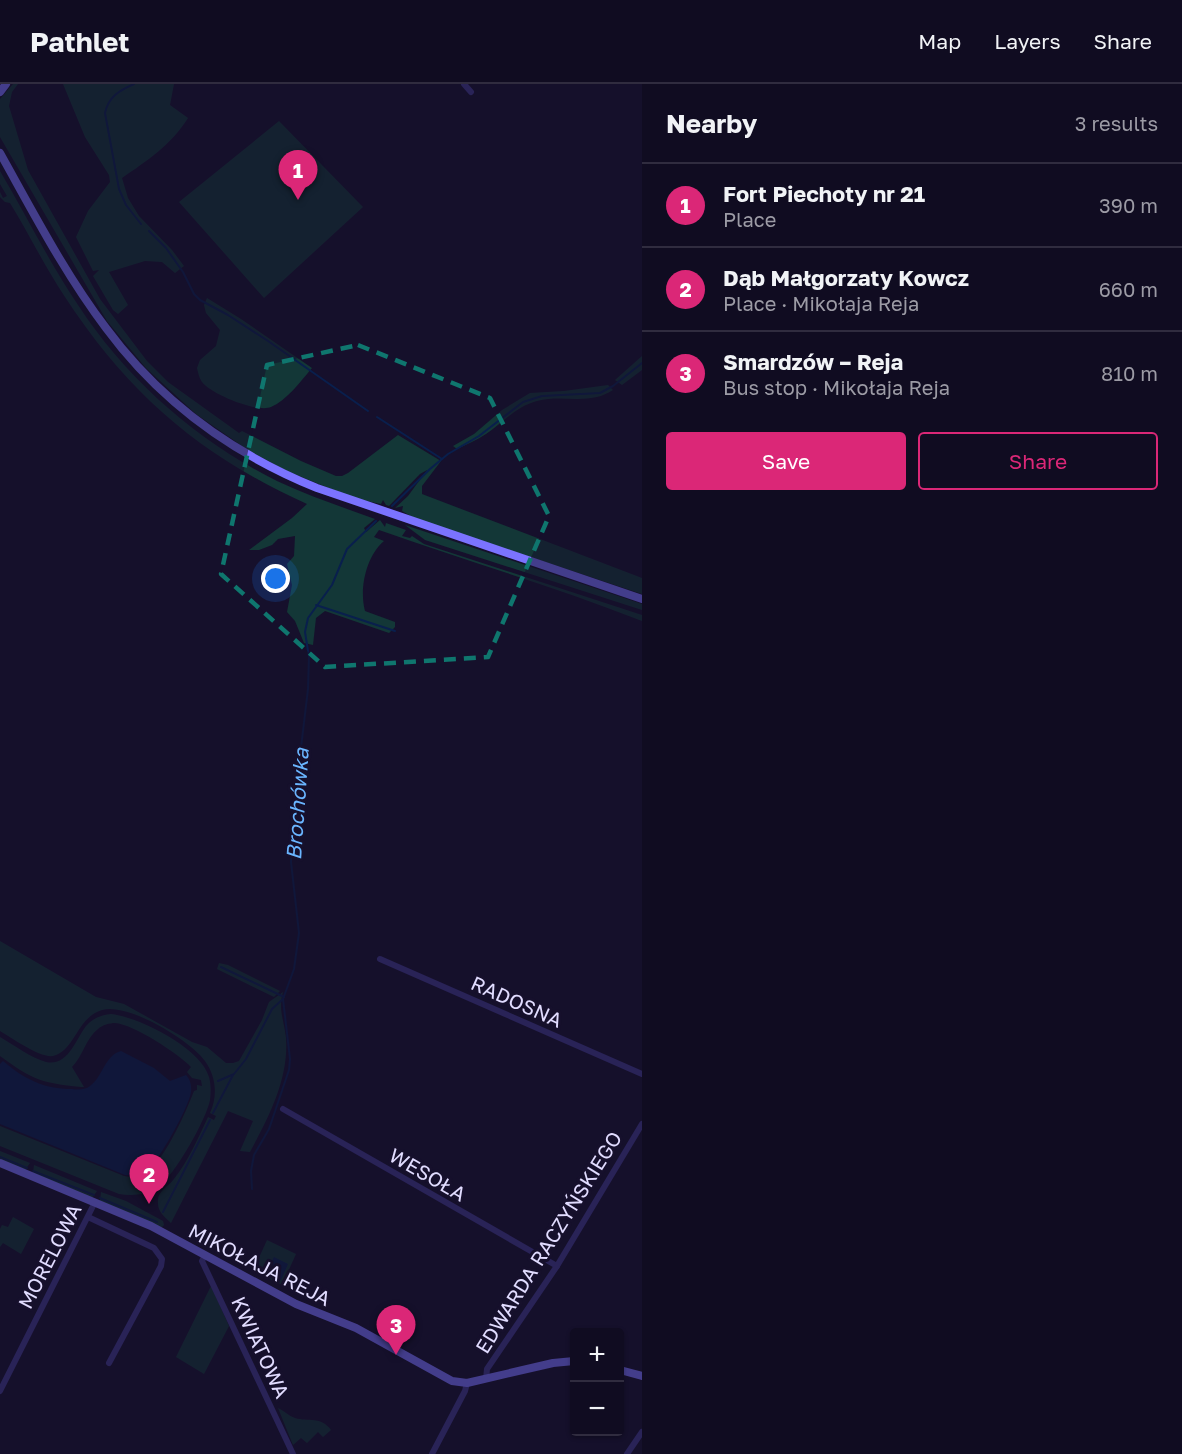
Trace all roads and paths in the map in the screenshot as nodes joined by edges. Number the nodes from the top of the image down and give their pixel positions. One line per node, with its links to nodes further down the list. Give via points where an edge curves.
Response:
1 (6, 84): 3 (main road)
2 (464, 84): 4 (street)
3 (0, 92)
4 (471, 92)
5 (0, 153): 6 (main road, via 97,316 153,383 193,418 246,454 292,478)
6 (642, 599)
7 (380, 959): 8 (street, RADOSNA)
8 (642, 1074)
9 (283, 1109): 15 (street, WESOŁA)
10 (642, 1124): 15 (street, EDWARDA RACZYŃSKIEGO)
11 (0, 1163): 12 (main road, MIKOŁAJA REJA)
12 (95, 1202): 13 (street, MORELOWA); 14 (main road, MIKOŁAJA REJA)
13 (88, 1217): 17 (street, via 154,1248 162,1259); 22 (street, MORELOWA)
14 (205, 1255): 21 (main road, MIKOŁAJA REJA, via 304,1308 356,1328 447,1380); 24 (street, KWIATOWA, via 202,1261)
15 (557, 1266): 20 (street, EDWARDA RACZYŃSKIEGO, via 487,1369)
16 (570, 1361): 20 (main road, MIKOŁAJA REJA)
17 (110, 1363)
18 (624, 1371): 19 (main road)
19 (642, 1376)
20 (486, 1379): 21 (main road, MIKOŁAJA REJA)
21 (466, 1383): 25 (street)
22 (0, 1390)
23 (642, 1432): 26 (street)
24 (293, 1454)
25 (432, 1454)
26 (627, 1454)

